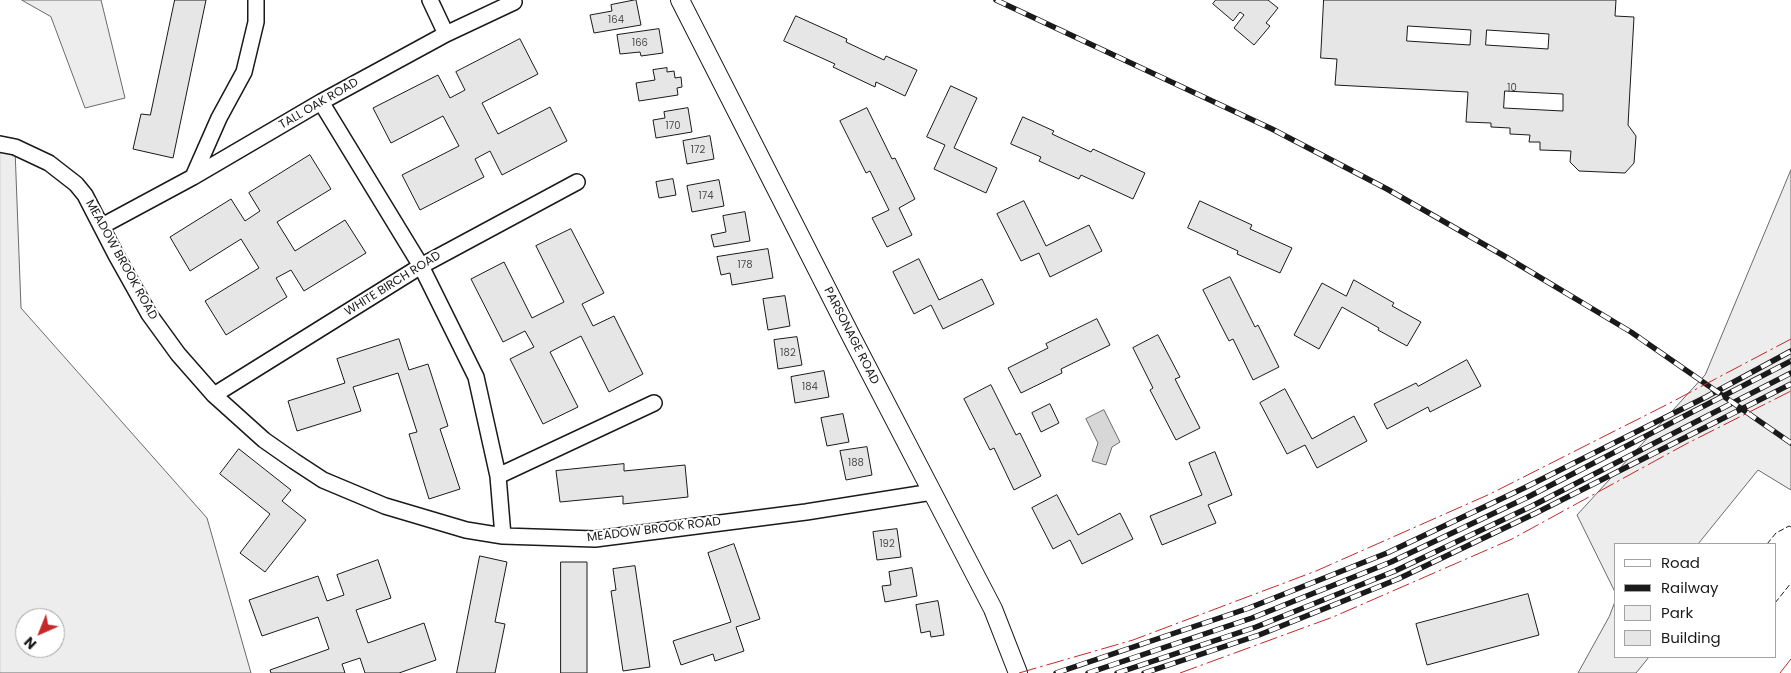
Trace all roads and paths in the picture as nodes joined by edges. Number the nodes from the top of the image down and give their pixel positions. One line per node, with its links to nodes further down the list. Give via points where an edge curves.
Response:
1 (256, 0): 8 (street, via 256,22 244,72)
2 (430, 0): 5 (street)
3 (680, 0): 15 (street, PARSONAGE ROAD)
4 (514, 2): 5 (street, TALL OAK ROAD)
5 (446, 34): 6 (street, TALL OAK ROAD)
6 (321, 102): 8 (street, TALL OAK ROAD); 11 (street)
7 (0, 144): 10 (street, MEADOW BROOK ROAD, via 28,152 76,184)
8 (193, 177): 10 (street, TALL OAK ROAD)
9 (577, 182): 11 (street, WHITE BIRCH ROAD)
10 (102, 226): 12 (street, MEADOW BROOK ROAD, via 158,328)
11 (421, 266): 12 (street, WHITE BIRCH ROAD); 14 (street, via 476,377)
12 (214, 395): 16 (street, MEADOW BROOK ROAD, via 264,440 323,480 385,506 466,530)
13 (654, 403): 14 (street)
14 (498, 476): 16 (street)
15 (932, 492): 16 (street, MEADOW BROOK ROAD, via 595,539); 17 (street, PARSONAGE ROAD, via 993,609)
16 (503, 536)
17 (1018, 673)

